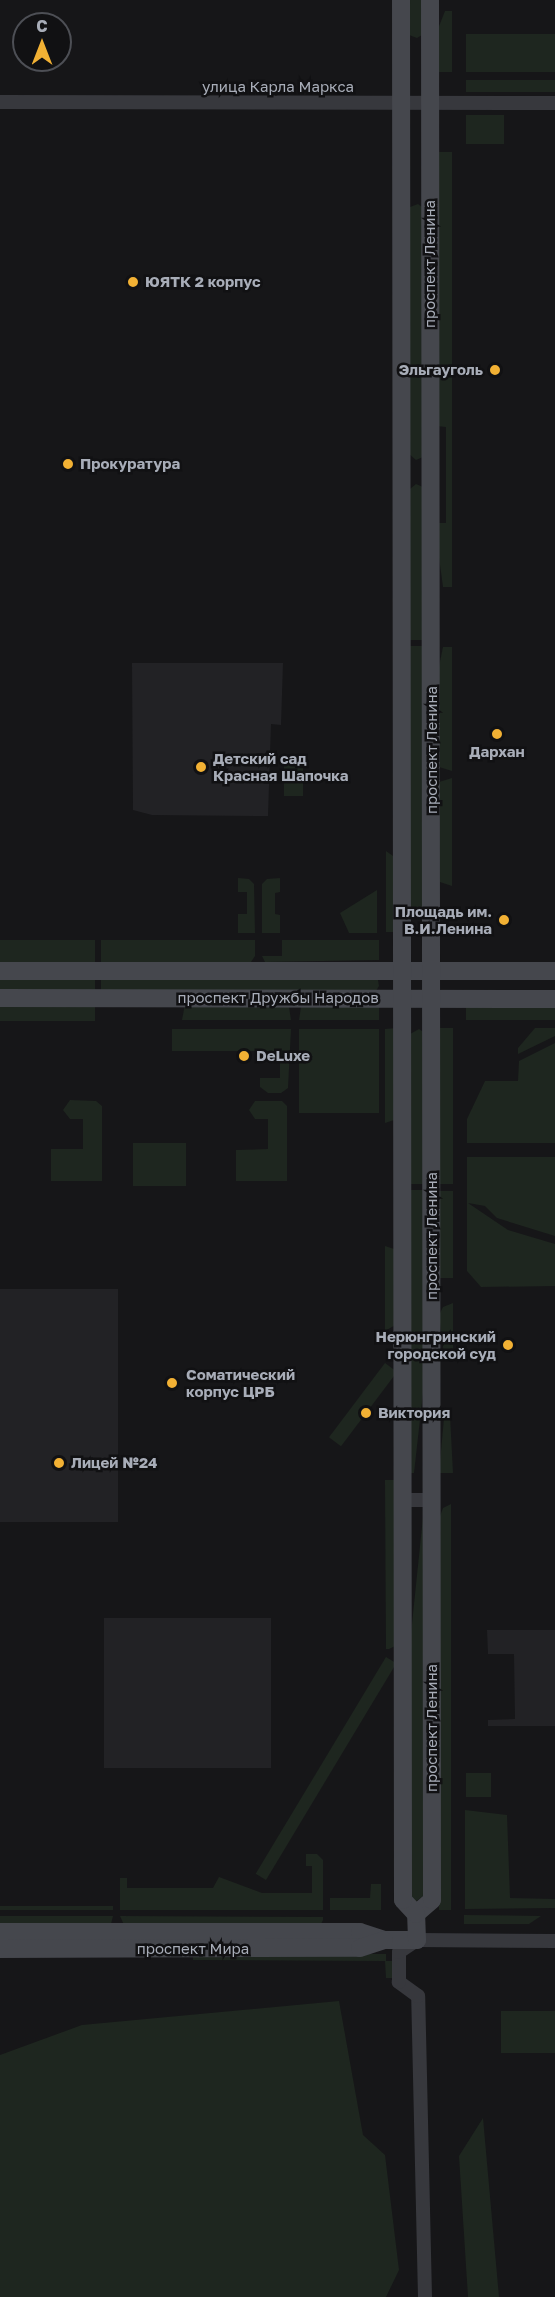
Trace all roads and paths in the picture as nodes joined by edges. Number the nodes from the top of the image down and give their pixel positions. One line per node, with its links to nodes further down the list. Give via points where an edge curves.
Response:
1 (401, 0): 5 (street, проспект Ленина)
2 (430, 0): 4 (street, проспект Ленина)
3 (0, 102): 5 (street, улица Карла Маркса)
4 (430, 103): 5 (street, улица Карла Маркса); 6 (street, улица Карла Маркса); 9 (street, проспект Ленина)
5 (401, 104): 8 (street, проспект Ленина)
6 (555, 104)
7 (0, 971): 8 (street, проспект Дружбы Народов)
8 (403, 971): 9 (street, проспект Дружбы Народов); 12 (street, проспект Ленина)
9 (432, 971): 10 (street, проспект Дружбы Народов); 13 (street, проспект Ленина)
10 (555, 971)
11 (0, 998): 12 (street, проспект Дружбы Народов)
12 (403, 998): 13 (street, проспект Дружбы Народов); 15 (street, проспект Ленина)
13 (432, 999): 14 (street, проспект Дружбы Народов); 16 (street, проспект Ленина)
14 (555, 999)
15 (403, 1500): 16 (street); 17 (street, проспект Ленина, via 403,1900)
16 (432, 1500): 17 (street, проспект Ленина, via 432,1900)
17 (416, 1914): 20 (street, проспект Ленина)
18 (0, 1932): 19 (street, проспект Мира, via 360,1932)
19 (384, 1940): 20 (street, проспект Мира); 22 (street, проспект Мира, via 360,1948)
20 (417, 1940): 21 (street, проспект Мира); 23 (street, via 399,1952 399,1982 418,1996)
21 (555, 1941)
22 (0, 1949)
23 (425, 2297)

